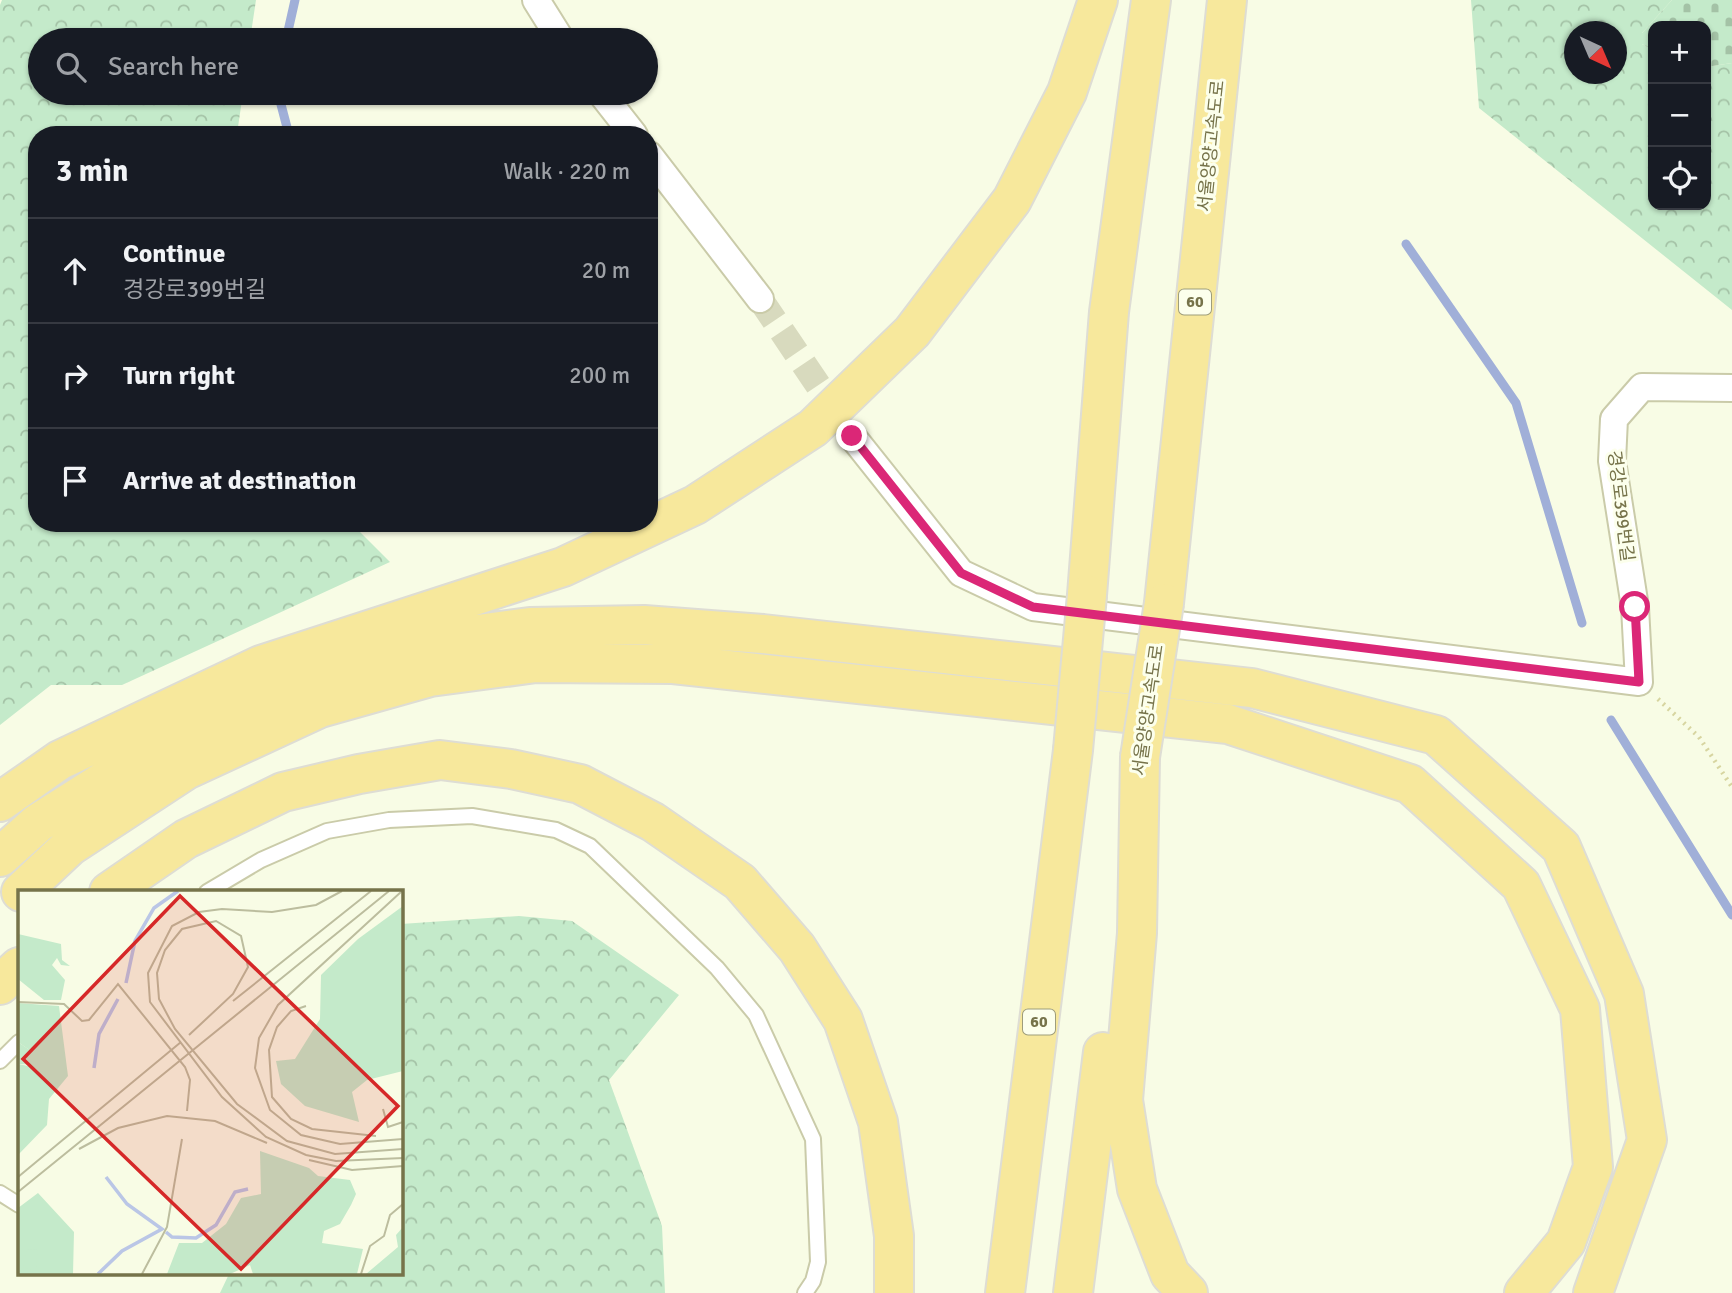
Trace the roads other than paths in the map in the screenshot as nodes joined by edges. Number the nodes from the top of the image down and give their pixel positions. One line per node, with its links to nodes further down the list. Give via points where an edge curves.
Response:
1 (536, 0): 5 (street)
2 (1098, 0): 12 (highway, via 1067,92 1012,200 912,332 813,428 695,505)
3 (1151, 0): 30 (highway, 60, bridge, via 1109,312 1073,750)
4 (1227, 0): 14 (highway, 서울양양고속도로 / 60, bridge, via 1164,603)
5 (554, 28)
6 (610, 105): 7 (street)
7 (627, 126)
8 (658, 167): 9 (street)
9 (760, 299)
10 (1732, 388): 11 (street, 경강로399번길, via 1642,387 1615,419 1612,461 1635,607 1639,682 1033,607 961,573)
11 (852, 436)
12 (658, 522)
13 (638, 532): 15 (highway, via 563,567 261,665 60,760)
14 (1140, 757): 31 (highway, 서울양양고속도로 / 60); 32 (highway, via 1138,933 1124,1100 1137,1189 1170,1274)
15 (0, 802)
16 (0, 857): 34 (highway, via 38,823 186,729 285,685 420,642 530,628 643,625 763,634 1252,688 1436,736 1561,847 1624,994 1647,1140)
17 (23, 890): 33 (highway, via 70,846 186,770 320,708 430,677 536,663 673,664 1228,724 1410,784 1521,885 1580,1009 1593,1167 1566,1242)
18 (112, 890): 29 (highway, via 186,839 283,792 359,774 440,760 580,784 653,822 740,882 797,948 843,1020 878,1122 894,1236)
19 (209, 890): 28 (lane, via 261,860 327,831 388,820 472,816 556,830 590,846 717,968 756,1015 813,1139 818,1262)
20 (18, 895): 21 (highway)
21 (0, 912)
22 (18, 968): 23 (highway)
23 (0, 985)
24 (18, 1043): 25 (lane)
25 (0, 1061)
26 (0, 1193): 27 (lane)
27 (18, 1204)
28 (805, 1293)
29 (894, 1293)
30 (1005, 1293)
31 (1073, 1293)
32 (1188, 1293)
33 (1524, 1293)
34 (1593, 1293)

